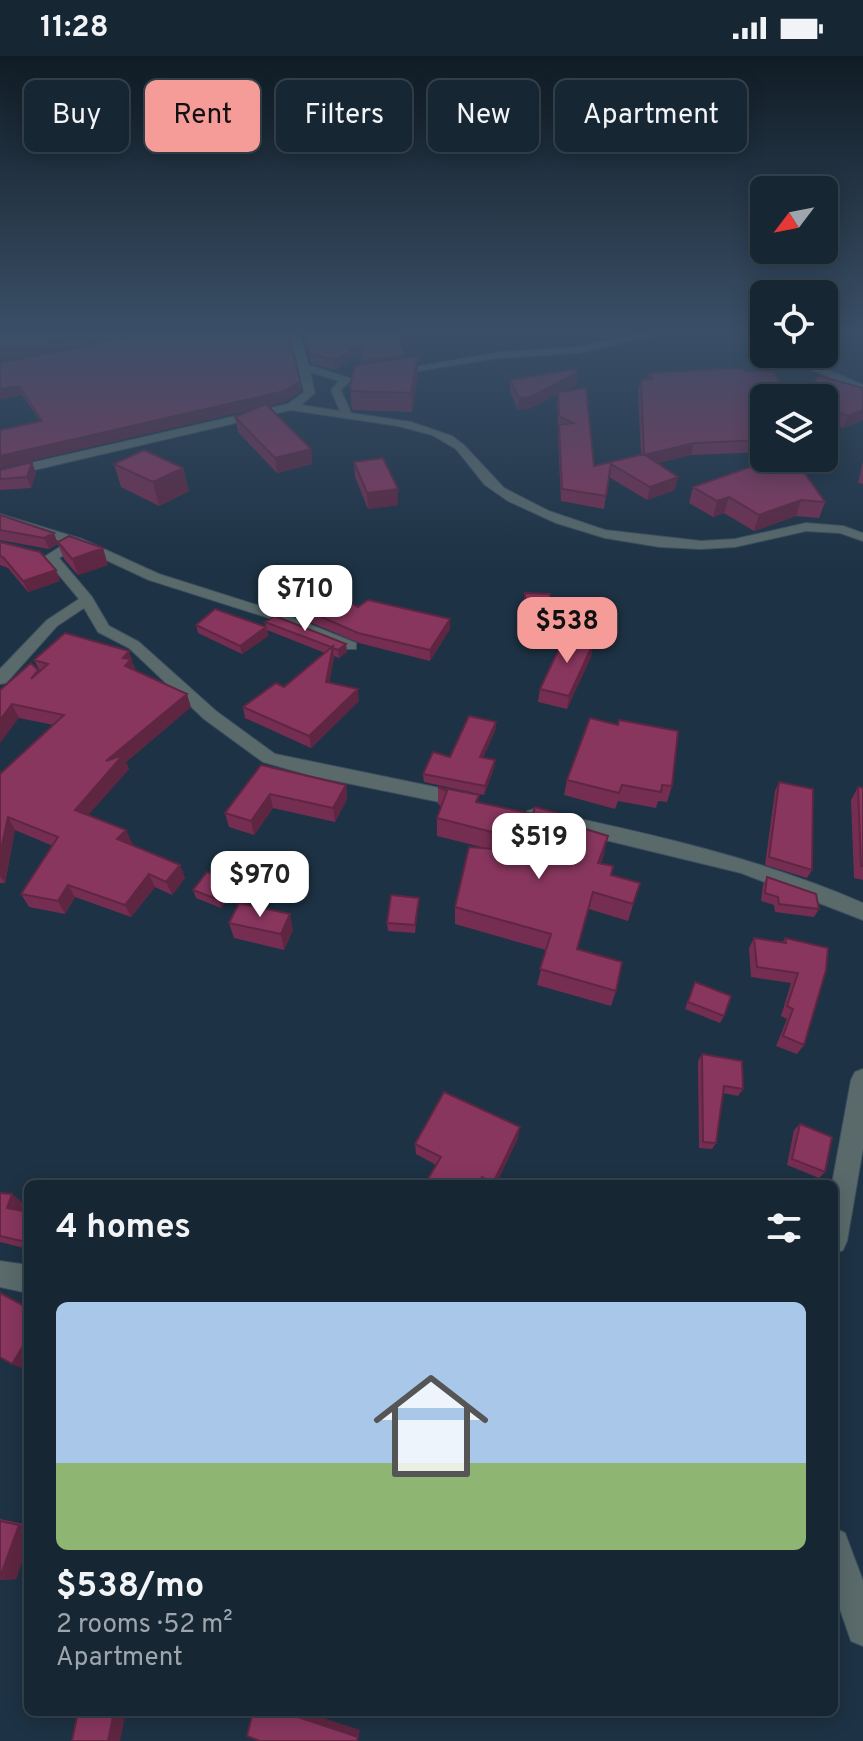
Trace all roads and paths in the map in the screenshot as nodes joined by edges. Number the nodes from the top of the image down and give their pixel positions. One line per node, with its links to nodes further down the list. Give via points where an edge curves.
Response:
1 (272, 411): 5 (street)
2 (316, 411): 4 (street)
3 (345, 411): 4 (street)
4 (347, 415): 7 (street, via 424,429 449,439 504,492 604,534 718,545 823,525)
5 (0, 474)
6 (0, 518): 8 (street)
7 (863, 537)
8 (77, 542): 9 (street, via 45,556); 10 (street, via 154,577)
9 (87, 600): 11 (street, via 44,630); 12 (street, via 103,629 134,645 210,715 269,758)
10 (351, 646)
11 (0, 679)
12 (478, 803)
13 (521, 813): 14 (street, via 732,864)
14 (863, 912)
15 (863, 1080): 16 (street)
16 (838, 1219)
17 (0, 1274): 18 (street)
18 (24, 1278)
19 (838, 1556): 20 (street)
20 (863, 1629)

